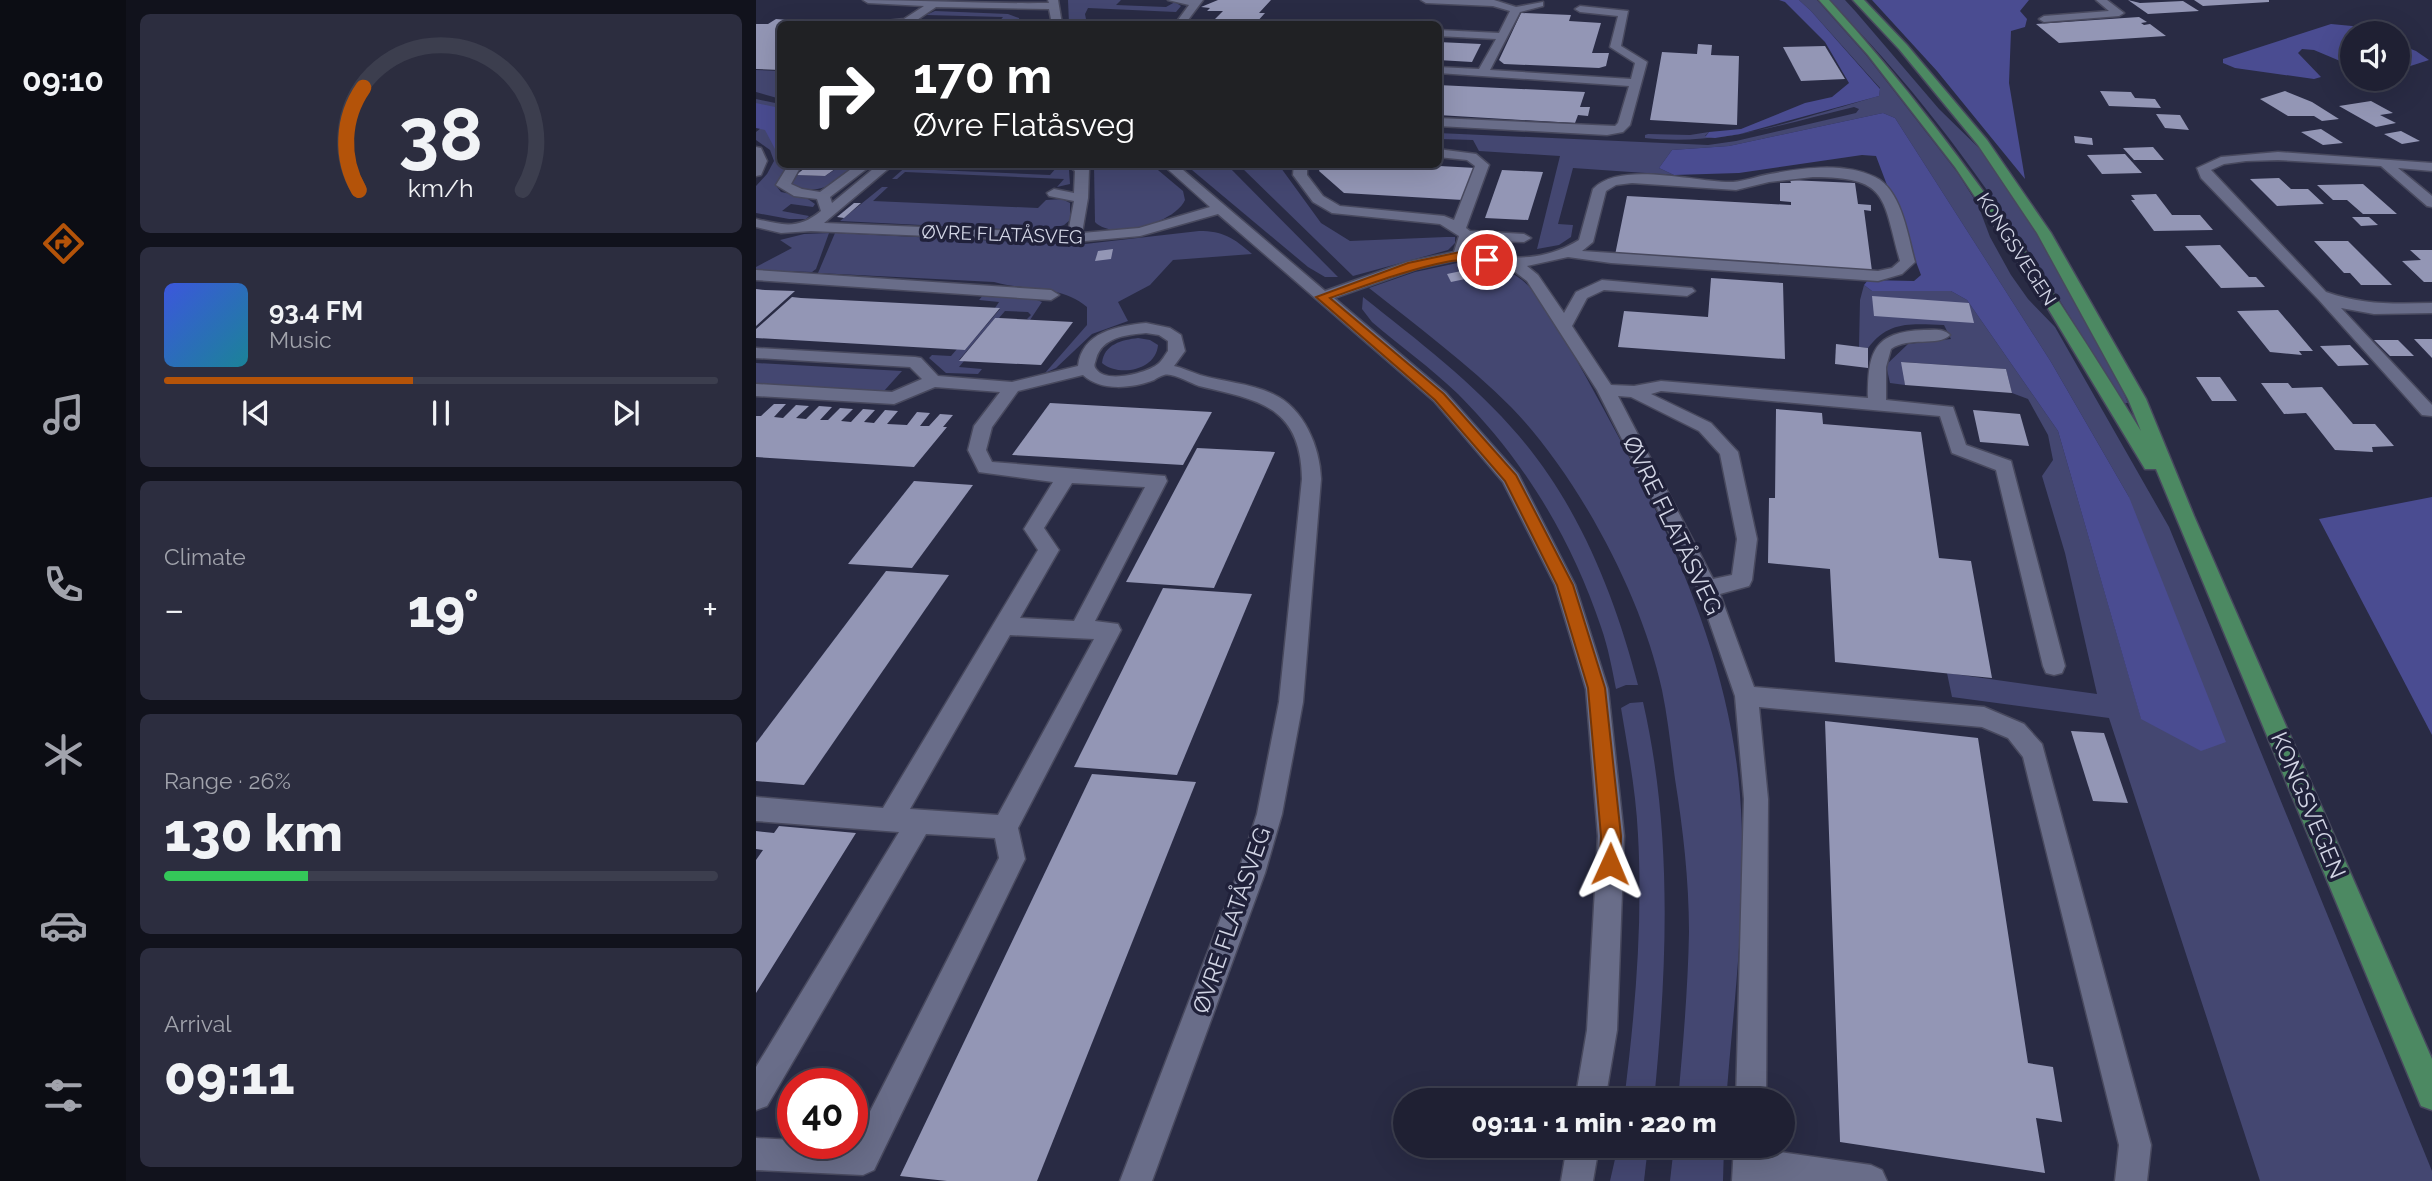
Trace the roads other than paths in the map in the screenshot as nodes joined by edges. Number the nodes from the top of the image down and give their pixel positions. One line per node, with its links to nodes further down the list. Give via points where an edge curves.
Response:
1 (868, 0): 10 (street)
2 (1001, 0): 12 (street)
3 (1173, 0): 8 (street)
4 (1426, 0): 15 (street, via 1494,3)
5 (1824, 0): 71 (main road, KONGSVEGEN, via 1928,118 2018,247)
6 (1858, 0): 71 (main road, KONGSVEGEN, via 1983,143 2044,233 2137,399)
7 (2101, 0): 16 (street, via 2119,13)
8 (1196, 1): 19 (street)
9 (950, 2): 10 (street); 12 (street)
10 (934, 3): 17 (street)
11 (1053, 3): 12 (street); 18 (street)
12 (977, 4)
13 (1539, 4): 15 (street)
14 (1580, 9): 24 (street, via 1624,13 1615,47 1644,57)
15 (1516, 10): 21 (street)
16 (2044, 19)
17 (908, 21)
18 (1056, 21)
19 (1182, 21)
20 (1442, 33): 21 (street)
21 (1503, 36): 23 (street)
22 (1442, 70): 23 (street)
23 (1483, 73): 24 (street)
24 (1634, 83): 25 (street, via 1619,130)
25 (1442, 122)
26 (756, 151): 36 (street, via 761,161)
27 (1442, 153): 49 (street, via 1471,157 1482,164)
28 (2386, 164): 29 (street); 40 (street); 55 (street, via 2227,158 2204,167 2206,175)
29 (2432, 167)
30 (794, 168): 38 (street, via 783,185)
31 (862, 168): 38 (street)
32 (883, 168): 42 (street)
33 (1080, 168): 39 (street)
34 (1173, 168): 41 (street)
35 (1301, 168): 49 (street, via 1300,175 1318,199 1337,210 1444,220)
36 (756, 172)
37 (1054, 193): 39 (street)
38 (823, 196): 42 (street)
39 (1081, 198): 46 (street)
40 (2432, 203)
41 (1220, 209): 46 (street, ØVRE FLATÅSVEG, via 1140,232); 56 (street)
42 (829, 213): 44 (street)
43 (756, 223): 45 (street, ØVRE FLATÅSVEG)
44 (811, 227): 45 (street, ØVRE FLATÅSVEG); 46 (street, ØVRE FLATÅSVEG)
45 (781, 229): 48 (street, ØVRE FLATÅSVEG)
46 (1074, 238)
47 (1524, 238): 49 (street)
48 (756, 240)
49 (1462, 240): 51 (street); 56 (street, via 1412,265)
50 (1568, 253): 50 (street, via 1586,242 1600,189 1613,181 1736,186 1801,172 1872,180 1883,190 1908,262 1898,271 1878,276); 51 (street)
51 (1515, 264): 58 (street, ØVRE FLATÅSVEG, via 1533,278)
52 (756, 275): 54 (street)
53 (1687, 291): 58 (street, via 1602,285 1581,295)
54 (1051, 295)
55 (2321, 295): 57 (street, via 2374,309); 69 (street)
56 (1322, 297): 81 (street, via 1440,397 1511,479 1565,585 1597,688 1611,836 1602,1030)
57 (2432, 308)
58 (1565, 325): 66 (street, ØVRE FLATÅSVEG)
59 (1942, 335): 68 (street, via 1896,337 1883,345 1878,356)
60 (756, 353): 63 (street, via 915,362)
61 (1087, 369): 62 (street, via 1104,381 1119,382); 62 (street, via 1088,354 1104,339 1141,328 1174,335 1178,351); 64 (street)
62 (1163, 369): 88 (street, ØVRE FLATÅSVEG, via 1269,398 1298,427 1310,455 1310,489 1296,664 1260,850)
63 (933, 381): 64 (street); 65 (street, via 894,398)
64 (1012, 387): 70 (street, via 983,426 977,450 986,467)
65 (756, 390)
66 (1606, 390): 67 (street); 72 (street, ØVRE FLATÅSVEG)
67 (1634, 392): 68 (street, via 1661,386); 72 (street, via 1705,427 1729,452 1747,539 1742,580)
68 (1877, 405): 75 (street, via 1947,411 1958,449 2004,466)
69 (2428, 411)
70 (1067, 475): 73 (street, via 1034,529 1049,550); 74 (street, via 1158,481)
71 (2183, 516): 83 (main road, KONGSVEGEN)
72 (1709, 589): 76 (street, ØVRE FLATÅSVEG)
73 (1006, 626): 74 (street); 78 (street)
74 (1080, 630): 80 (street, via 1110,630)
75 (2054, 666)
76 (1746, 696): 82 (street, ØVRE FLATÅSVEG, via 1756,799); 91 (street, via 1984,717 2016,731 2034,752 2135,1145)
77 (756, 809): 78 (street)
78 (890, 820): 79 (street)
79 (919, 823): 80 (street); 84 (street)
80 (1005, 827): 85 (street, via 1012,859 863,1159)
81 (1592, 1088)
82 (1751, 1088)
83 (2432, 1095)
84 (756, 1096)
85 (756, 1154)
86 (1581, 1158): 89 (street)
87 (1749, 1163): 90 (street)
88 (1136, 1181)
89 (1577, 1181)
90 (1871, 1181)
91 (2132, 1181)

